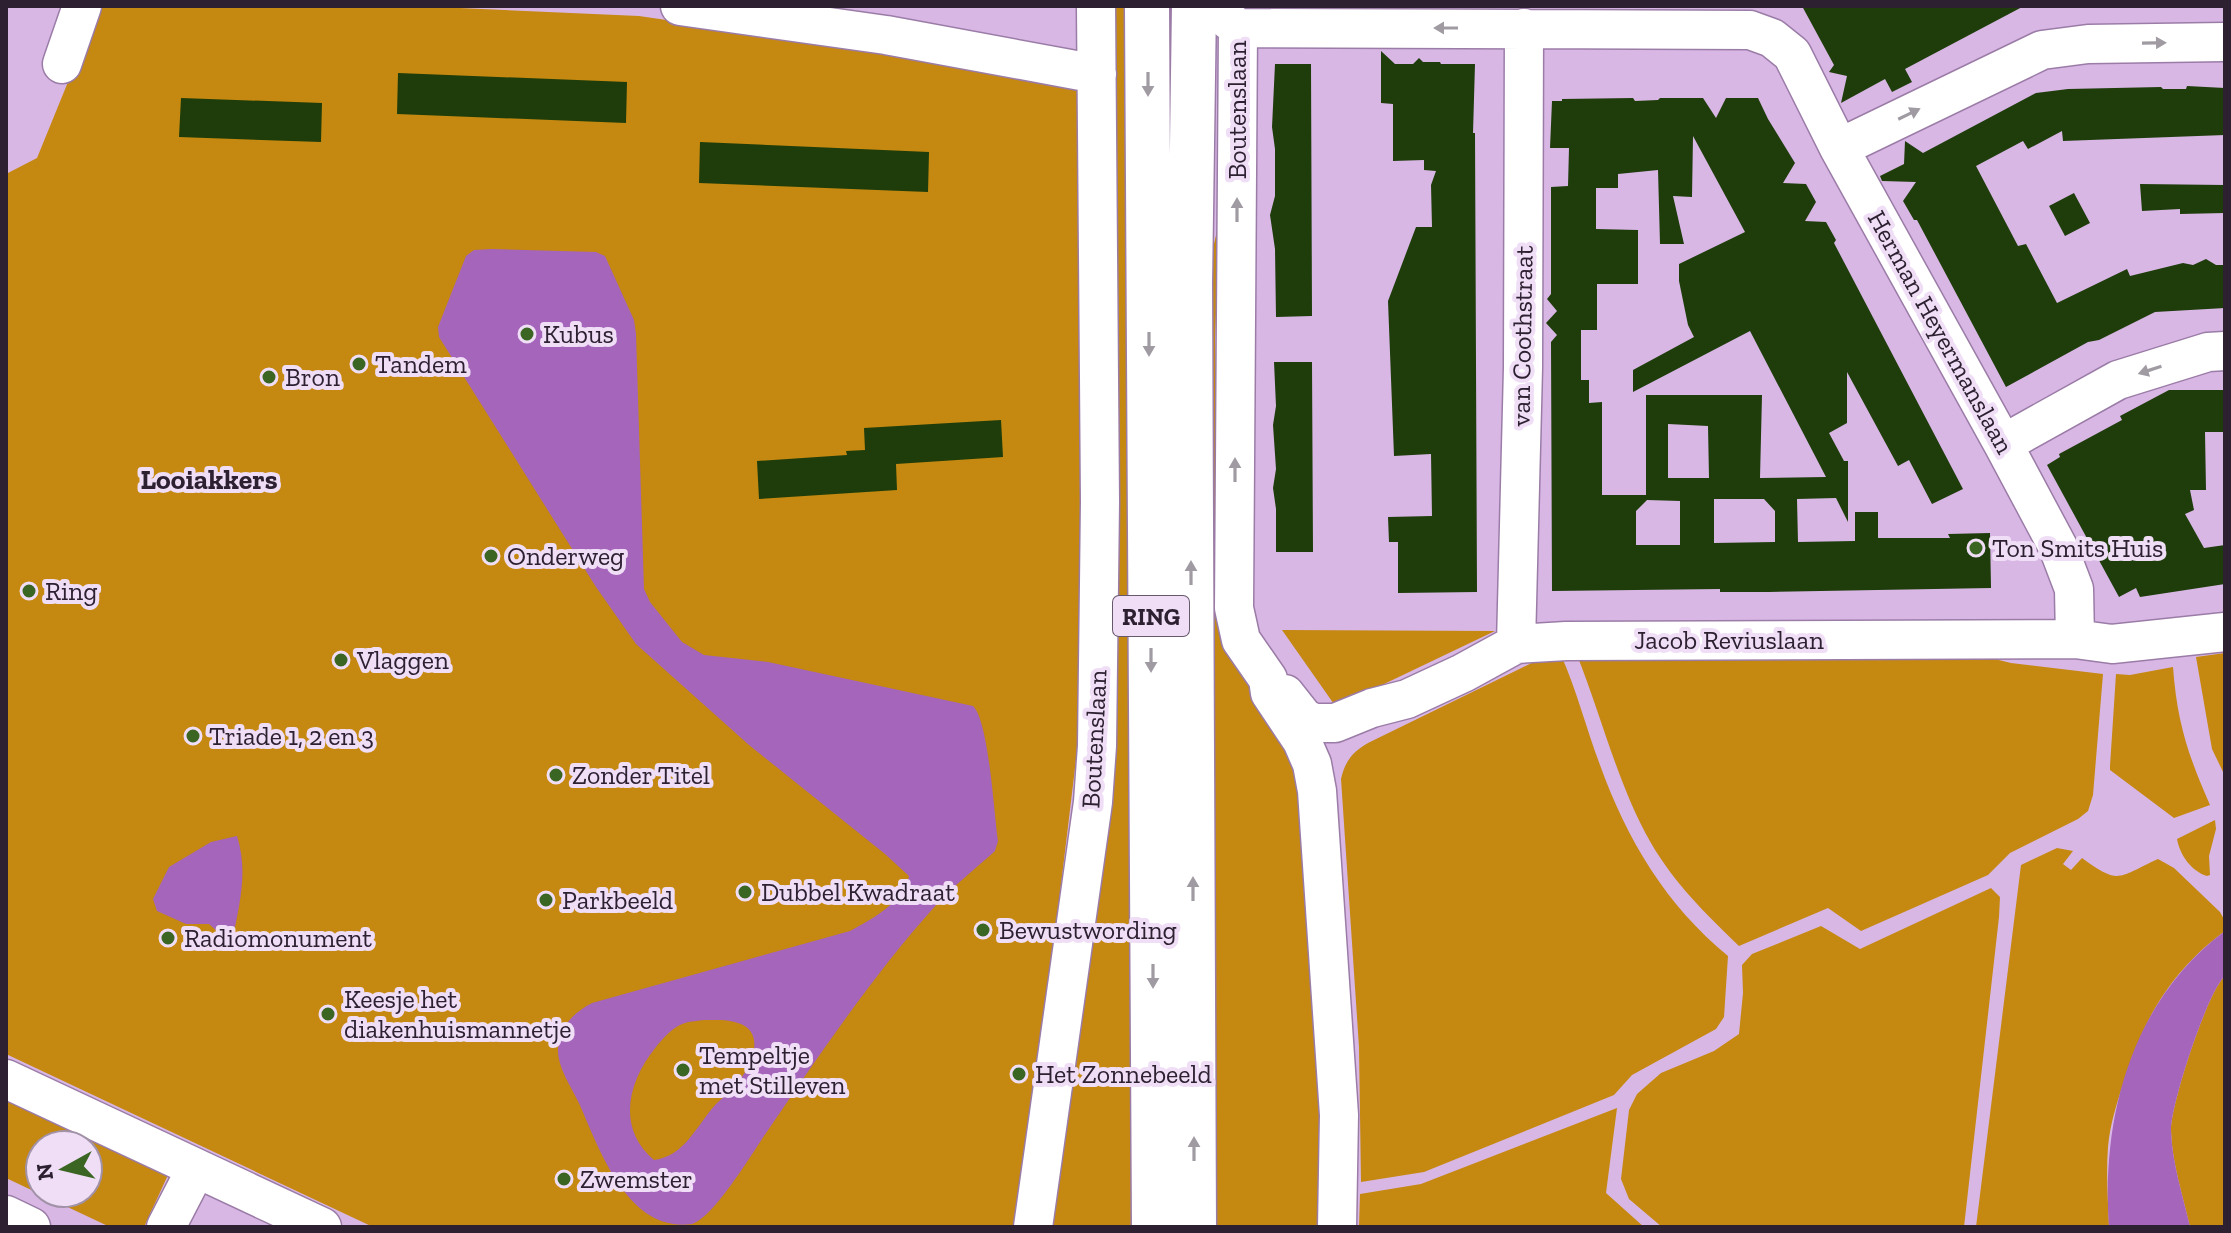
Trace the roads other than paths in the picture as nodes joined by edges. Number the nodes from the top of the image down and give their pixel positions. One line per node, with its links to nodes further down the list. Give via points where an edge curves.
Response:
1 (82, 6): 10 (street)
2 (680, 6): 11 (street, via 886,35)
3 (1096, 6): 11 (street, Boutenslaan)
4 (1147, 6): 26 (main road, Boutenslaan / RING, one-way to 26)
5 (1194, 6): 27 (main road, Boutenslaan / RING, one-way to 5)
6 (1224, 17): 8 (street, one-way to 6); 18 (street, Boutenslaan, one-way to 6, via 1241,640 1234,608)
7 (1628, 18): 8 (street); 12 (street, Herman Heyermanslaan, via 1750,30 1772,38 1792,54)
8 (1524, 28): 17 (street, van Coothstraat)
9 (2225, 42): 12 (street, one-way to 9, via 2042,50)
10 (62, 64)
11 (1097, 74): 25 (street, Boutenslaan, via 1097,746)
12 (1839, 148): 14 (street, Herman Heyermanslaan)
13 (2225, 351): 14 (street, one-way to 14, via 2118,380)
14 (2003, 444): 16 (street, Herman Heyermanslaan, via 2058,547 2074,589)
15 (2225, 632): 16 (street, Jacob Reviuslaan, via 2112,644)
16 (2075, 639): 17 (street, Jacob Reviuslaan)
17 (1516, 644): 18 (street, Jacob Reviuslaan, via 1407,699 1335,723 1304,718)
18 (1268, 679): 28 (street, Boutenslaan, via 1270,693 1312,764 1320,818 1337,1075)
19 (6, 1079): 20 (street)
20 (196, 1169): 23 (street); 24 (street)
21 (6, 1215): 22 (street)
22 (31, 1227)
23 (166, 1227)
24 (322, 1227)
25 (1033, 1227)
26 (1154, 1227)
27 (1194, 1227)
28 (1337, 1227)

